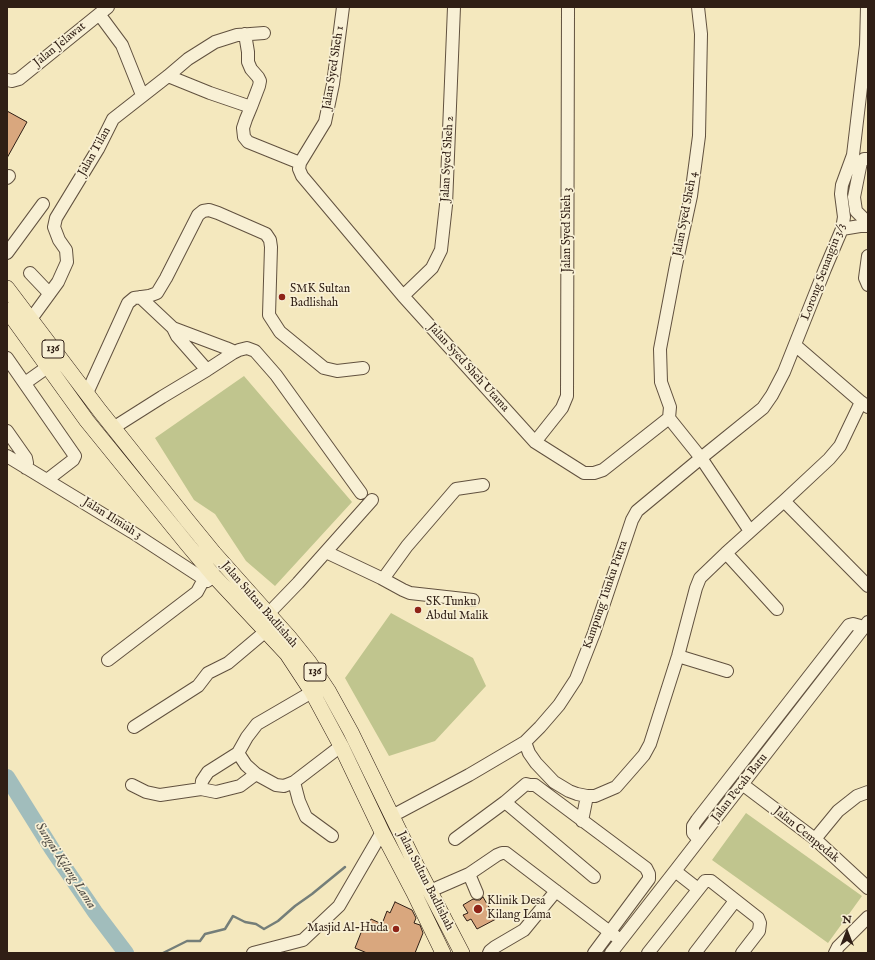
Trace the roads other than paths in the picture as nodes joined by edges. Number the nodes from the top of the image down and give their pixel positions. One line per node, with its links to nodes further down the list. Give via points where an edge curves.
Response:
1 (343, 7): 14 (street, Jalan Syed Sheh 1, via 334,84 325,122)
2 (454, 7): 25 (street, Jalan Syed Sheh 2, via 446,204 441,250 432,268)
3 (568, 7): 42 (street, Jalan Syed Sheh 3, via 567,396 562,408)
4 (698, 7): 39 (street, Jalan Syed Sheh 4, via 701,34 700,136 691,196 660,349 661,382 670,407)
5 (867, 9): 18 (street, Lorong Senangin 3/3, via 866,45 853,155 842,185)
6 (103, 10): 10 (street, Jalan Jelawat, via 19,79); 11 (street, via 122,45)
7 (264, 33): 8 (street, Jalan Tilan)
8 (245, 34): 9 (street, Jalan Tilan, via 215,42 188,59); 12 (street, via 248,62 260,81)
9 (168, 76): 11 (street, Jalan Tilan); 12 (street)
10 (9, 81)
11 (142, 95): 24 (street, Jalan Tilan, via 112,119 98,149 56,218 54,227 66,250 67,262 58,282)
12 (251, 107): 14 (street, via 244,128 244,137 248,142)
13 (868, 159): 16 (street, via 861,162 854,197 856,211)
14 (299, 166): 25 (street, Jalan Syed Sheh Utama, via 302,176)
15 (43, 204): 19 (street)
16 (868, 223)
17 (868, 226): 18 (street)
18 (842, 230): 30 (street, Lorong Senangin 3/3)
19 (7, 253)
20 (868, 256): 22 (street, via 865,278)
21 (30, 273): 24 (street)
22 (868, 285)
23 (7, 288): 28 (main road, Jalan Sultan Badlishah / 136)
24 (49, 293): 28 (street, Jalan Tilan)
25 (403, 296): 42 (street, Jalan Syed Sheh Utama)
26 (140, 297): 29 (street); 34 (street, via 157,292 198,215 209,210 266,234 270,240 269,315 280,332 324,368 337,371); 37 (street, via 128,303)
27 (7, 310): 33 (main road, Jalan Sultan Badlishah / 136)
28 (31, 319): 37 (main road, Jalan Sultan Badlishah / 136)
29 (173, 328): 31 (street); 35 (street)
30 (795, 346): 38 (street); 46 (street, Kampung Tunku Putra, via 784,372 763,408)
31 (235, 352): 35 (street); 50 (street, via 248,348 254,351 276,375)
32 (7, 358): 36 (street)
33 (49, 366): 36 (street); 45 (main road, Jalan Sultan Badlishah / 136, via 87,421)
34 (363, 368)
35 (207, 370): 40 (street)
36 (25, 383): 48 (street, via 75,456)
37 (87, 393): 40 (main road, Jalan Sultan Badlishah / 136)
38 (865, 405): 52 (street, via 840,446)
39 (669, 418): 42 (street, Jalan Syed Sheh Utama, via 604,470 594,474 584,473); 46 (street)
40 (113, 428): 43 (main road, Jalan Sultan Badlishah / 136)
41 (7, 431): 47 (street, via 26,458)
42 (535, 442)
43 (128, 447): 45 (main road, via 117,445 114,451); 61 (main road, Jalan Sultan Badlishah / 136, via 214,553)
44 (7, 456): 47 (street, Jalan Ilmiah 3)
45 (117, 457): 56 (main road, Jalan Sultan Badlishah / 136, via 187,544)
46 (700, 458): 53 (street); 69 (street, Kampung Tunku Putra, via 637,511 576,679 559,705)
47 (26, 468): 48 (street, Jalan Ilmiah 3)
48 (47, 480): 56 (street, Jalan Ilmiah 3)
49 (483, 485): 57 (street, via 456,489 407,546)
50 (361, 493)
51 (372, 500): 54 (street)
52 (784, 501): 53 (street); 58 (street)
53 (750, 531): 55 (street)
54 (326, 552): 57 (street); 61 (street)
55 (726, 553): 60 (street); 64 (street, via 700,578)
56 (210, 578): 62 (main road, Jalan Sultan Badlishah / 136); 65 (street, via 197,592)
57 (383, 579): 59 (street, via 410,593)
58 (868, 586)
59 (473, 600)
60 (776, 609)
61 (268, 614): 80 (main road, Jalan Sultan Badlishah / 136, via 309,662 329,692)
62 (266, 631): 67 (main road, Jalan Sultan Badlishah / 136, via 287,654); 68 (street, via 228,663 208,673 198,686)
63 (865, 631): 74 (street, Jalan Pecah Batu); 86 (street, via 853,624 849,625 697,820 693,826 693,833)
64 (678, 656): 66 (street); 78 (street, via 650,744 644,755 616,787 595,796)
65 (108, 660)
66 (727, 671)
67 (312, 692): 70 (main road, Jalan Sultan Badlishah / 136); 71 (street, via 257,724)
68 (134, 727)
69 (525, 742): 78 (street, via 536,763 554,782 569,792); 80 (street, Kampung Tunku Putra)
70 (341, 746): 73 (street); 82 (main road, Jalan Sultan Badlishah / 136)
71 (238, 753): 72 (street); 76 (street, via 208,772 202,781)
72 (256, 774): 73 (street, via 276,785 284,786); 76 (street, via 240,786 216,792)
73 (294, 782): 83 (street, via 306,817)
74 (742, 784): 85 (street, Jalan Cempedak); 86 (street, Jalan Pecah Batu)
75 (132, 785): 76 (street, via 160,796)
76 (201, 789)
77 (868, 792): 85 (street, via 857,796 838,811)
78 (587, 796): 81 (street)
79 (505, 802): 81 (street, via 526,784 535,785); 84 (street); 89 (street)
80 (392, 816): 92 (main road, Jalan Sultan Badlishah / 136)
81 (582, 821): 97 (street, via 646,868 648,874 649,879)
82 (382, 832): 99 (street, via 339,906 303,940); 100 (main road, Jalan Sultan Badlishah / 136)
83 (332, 836)
84 (455, 839)
85 (814, 839): 91 (street, Jalan Cempedak)
86 (699, 840): 87 (street, Jalan Pecah Batu)
87 (676, 871): 90 (street); 98 (street, Jalan Pecah Batu)
88 (469, 874): 92 (street); 93 (street, via 497,855 506,853); 94 (street)
89 (594, 877)
90 (701, 885): 95 (street, via 711,881); 105 (street)
91 (868, 888)
92 (430, 891): 101 (main road, Jalan Sultan Badlishah / 136)
93 (556, 891): 97 (street); 102 (street, via 524,930)
94 (477, 893)
95 (735, 900): 106 (street); 107 (street, via 758,918 760,923 759,931)
96 (868, 917): 108 (street)
97 (610, 932): 98 (street); 103 (street)
98 (621, 940): 104 (street, Jalan Pecah Batu)
99 (252, 953)
100 (443, 953)
101 (462, 953)
102 (489, 953)
103 (594, 953)
104 (611, 953)
105 (648, 953)
106 (695, 953)
107 (742, 953)
108 (835, 953)

